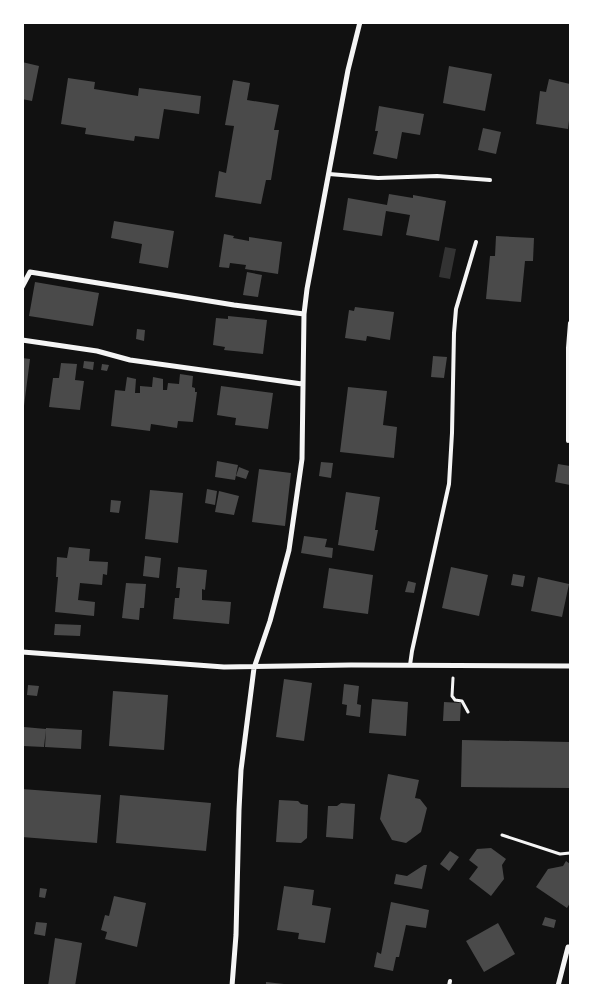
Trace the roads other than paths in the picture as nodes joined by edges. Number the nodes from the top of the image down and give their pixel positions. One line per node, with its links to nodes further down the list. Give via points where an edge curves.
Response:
1 (360, 22): 2 (street)
2 (329, 174): 3 (lane); 6 (street)
3 (490, 180)
4 (476, 242): 12 (lane, via 456,310 449,484)
5 (22, 287): 6 (street, via 30,272)
6 (304, 314): 9 (street)
7 (570, 323): 10 (lane)
8 (22, 340): 9 (street, via 97,351 130,360)
9 (302, 384): 14 (street, via 302,459 289,550)
10 (568, 441)
11 (22, 652): 14 (street)
12 (410, 665): 13 (street); 14 (street)
13 (570, 666)
14 (254, 668): 16 (street, via 238,810)
15 (569, 947): 17 (street)
16 (232, 986)
17 (558, 986)

